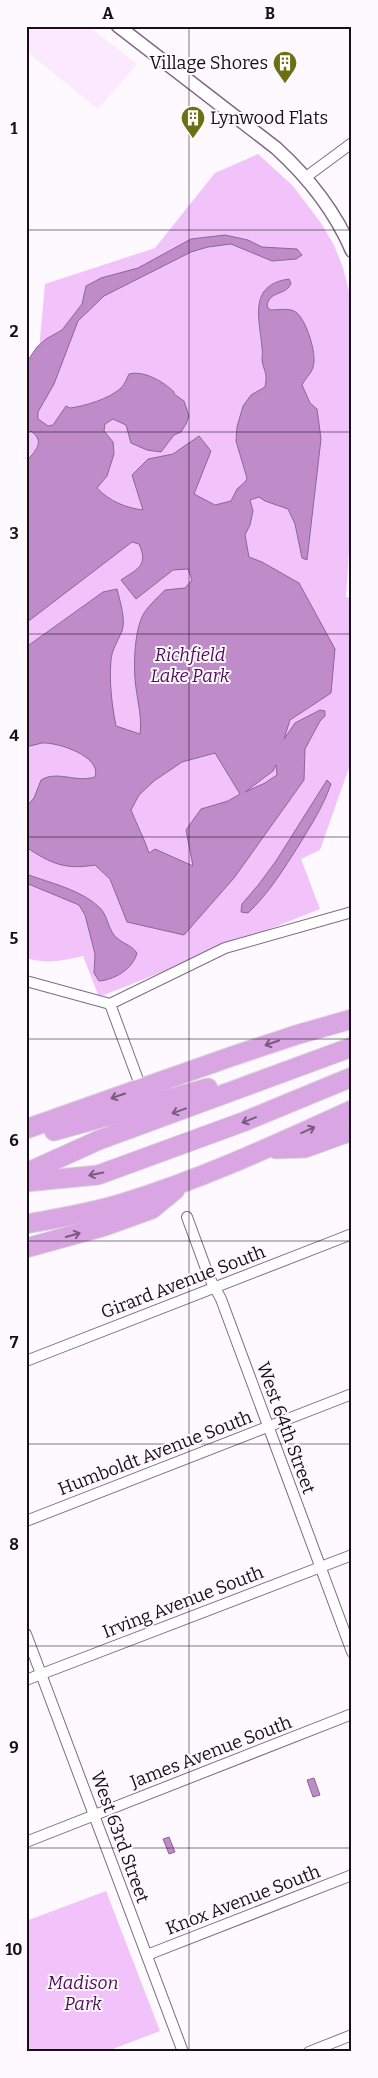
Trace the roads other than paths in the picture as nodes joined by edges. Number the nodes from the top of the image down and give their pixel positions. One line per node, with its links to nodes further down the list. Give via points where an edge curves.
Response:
1 (118, 26): 3 (street, via 276,148)
2 (352, 143): 3 (street)
3 (306, 177): 4 (street, via 337,221)
4 (352, 251)
5 (352, 912): 7 (street, via 225,948)
6 (26, 981): 7 (street)
7 (110, 1004): 12 (street)
8 (352, 1010): 10 (highway)
9 (352, 1019): 10 (highway)
10 (296, 1035): 15 (highway, one-way to 15)
11 (346, 1049): 17 (highway); 19 (highway, one-way to 19, via 99,1140)
12 (137, 1077)
13 (352, 1077): 20 (highway, one-way to 20, via 243,1122 98,1175)
14 (352, 1110): 18 (highway, one-way to 14)
15 (26, 1129)
16 (352, 1131): 18 (highway, via 305,1148)
17 (26, 1138)
18 (264, 1149): 21 (highway)
19 (26, 1172)
20 (26, 1182)
21 (185, 1182): 23 (highway, via 89,1212); 25 (highway, one-way to 21, via 152,1209)
22 (187, 1217): 26 (street, West 64th Street)
23 (26, 1224)
24 (352, 1234): 26 (street, Girard Avenue South)
25 (26, 1248)
26 (214, 1287): 27 (street, Girard Avenue South); 29 (street, West 64th Street)
27 (26, 1361)
28 (352, 1394): 29 (street, Humboldt Avenue South)
29 (268, 1427): 30 (street, Humboldt Avenue South); 32 (street, West 64th Street)
30 (26, 1521)
31 (352, 1555): 32 (street, Irving Avenue South)
32 (320, 1567): 34 (street, West 64th Street); 35 (street, Irving Avenue South)
33 (26, 1634): 35 (street, West 63rd Street)
34 (352, 1652)
35 (41, 1674): 36 (street, Irving Avenue South); 38 (street, West 63rd Street)
36 (26, 1680)
37 (352, 1714): 38 (street, James Avenue South)
38 (94, 1815): 39 (street, James Avenue South); 41 (street, West 63rd Street)
39 (26, 1842)
40 (352, 1875): 41 (street, Knox Avenue South)
41 (146, 1955): 43 (street, West 63rd Street)
42 (352, 2035): 44 (street)
43 (182, 2052)
44 (309, 2052)

